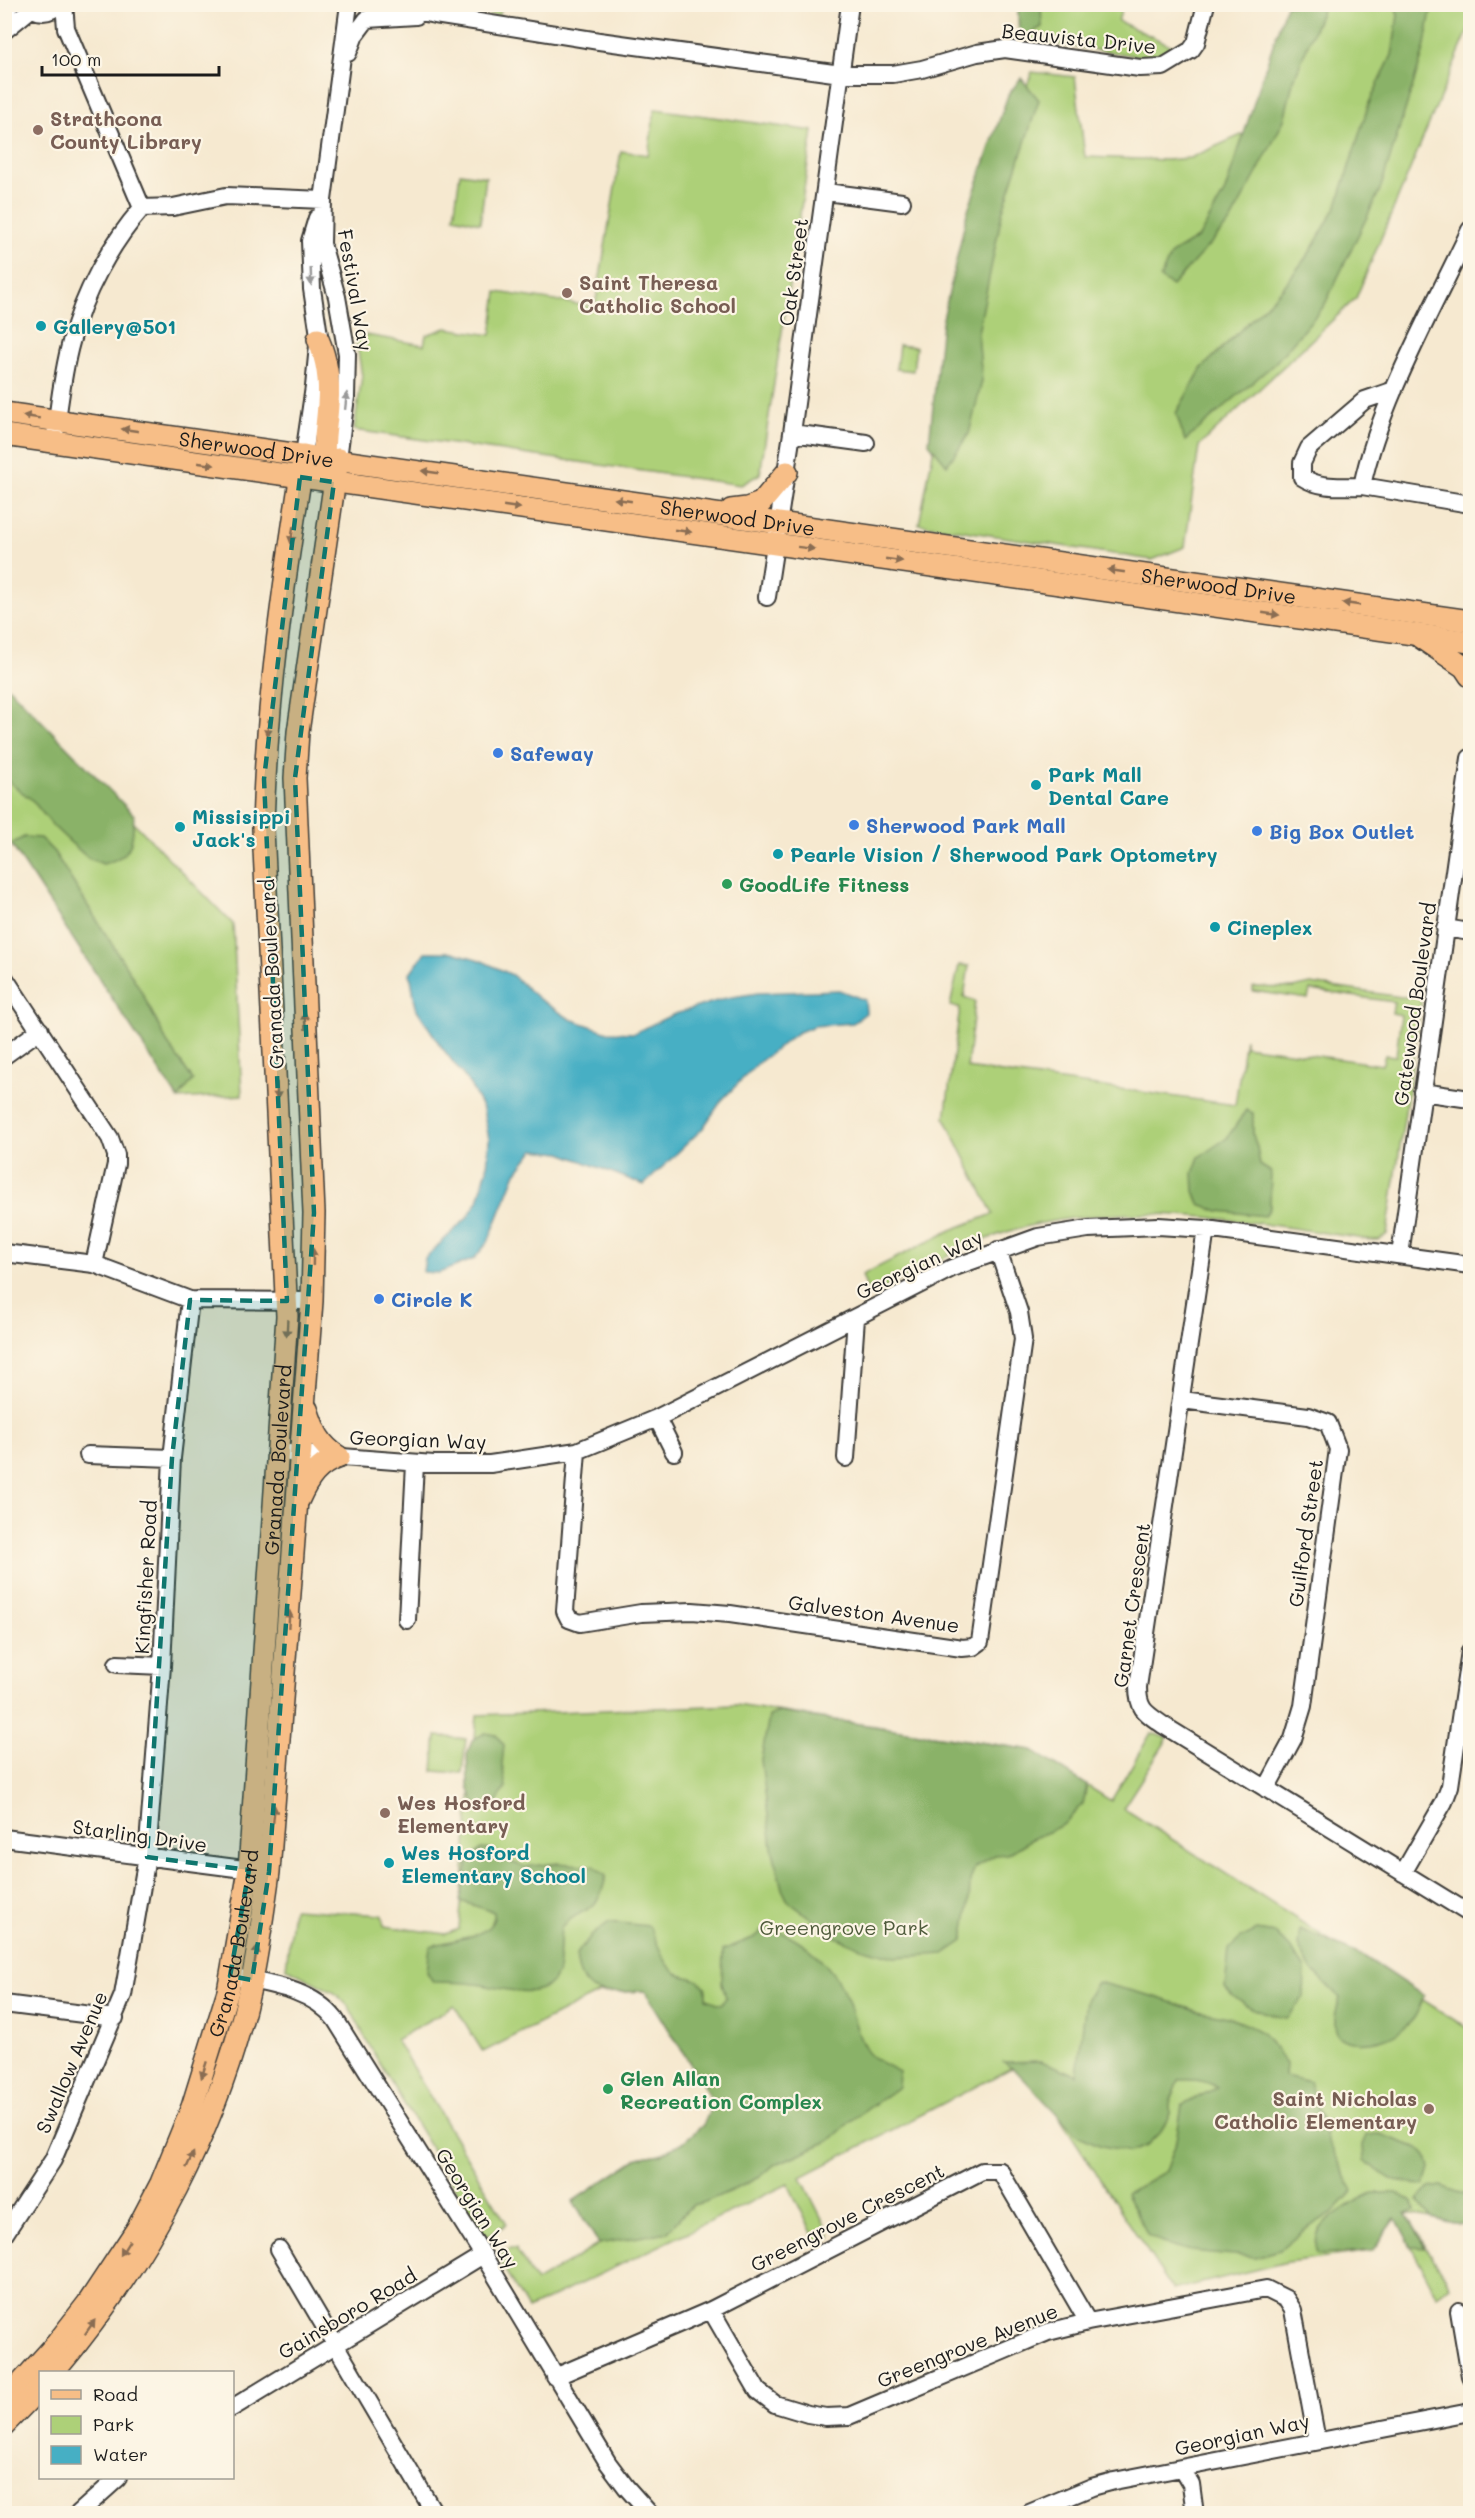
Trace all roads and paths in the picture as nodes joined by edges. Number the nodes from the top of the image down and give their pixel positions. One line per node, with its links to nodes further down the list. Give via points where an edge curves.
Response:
1 (11, 4): 9 (street)
2 (59, 4): 8 (street, via 50,11)
3 (64, 4): 11 (street)
4 (349, 4): 14 (street, Festival Way)
5 (383, 4): 10 (street)
6 (850, 4): 13 (street, Oak Street)
7 (1206, 4): 13 (street, Beauvista Drive, via 1196,43 1182,58 1164,67 1140,68 1005,49 893,74)
8 (34, 9): 11 (street); 12 (street)
9 (4, 12)
10 (435, 15): 13 (street, Beauvista Drive); 14 (street, via 368,19 354,36)
11 (66, 28): 18 (street)
12 (4, 31)
13 (841, 74): 15 (street, Oak Street)
14 (338, 76): 16 (street, Festival Way)
15 (825, 192): 17 (street); 24 (street, Oak Street)
16 (323, 200): 18 (street, via 226,196 173,207); 20 (street, Festival Way, one-way to 20, via 310,241); 28 (street, Festival Way, one-way to 16, via 346,397 347,354 322,244)
17 (902, 202)
18 (142, 208): 23 (street, via 93,284 71,342)
19 (1470, 230): 21 (street)
20 (318, 339): 28 (main road, via 326,356 329,403)
21 (1394, 390): 32 (street); 32 (street, via 1365,400 1309,448 1302,463 1302,477 1309,482)
22 (4, 413): 23 (main road, Sherwood Drive, one-way to 22)
23 (57, 421): 26 (street); 28 (main road, Sherwood Drive, one-way to 23)
24 (792, 433): 27 (street); 29 (street, Oak Street)
25 (4, 435): 26 (main road, Sherwood Drive)
26 (54, 442): 30 (main road, Sherwood Drive, one-way to 30)
27 (866, 443)
28 (322, 457): 30 (main road, Granada Boulevard); 31 (main road, Granada Boulevard); 34 (main road, Sherwood Drive, one-way to 28)
29 (787, 472): 34 (main road, via 761,503); 35 (street, Oak Street)
30 (300, 477): 31 (main road, Sherwood Drive); 59 (main road, Granada Boulevard, one-way to 59, via 267,728 264,779)
31 (334, 482): 36 (main road, Sherwood Drive, one-way to 36); 60 (main road, Granada Boulevard, one-way to 31, via 314,1213 295,778 298,732)
32 (1362, 486): 33 (street)
33 (1470, 504)
34 (718, 514): 35 (main road, Sherwood Drive)
35 (779, 522): 36 (street, Oak Street); 39 (main road, Sherwood Drive, one-way to 35)
36 (775, 544): 37 (street, Oak Street); 41 (main road, Sherwood Drive, one-way to 41)
37 (767, 597)
38 (1470, 604): 39 (main road, via 1448,611)
39 (1409, 612): 40 (main road, Sherwood Drive)
40 (1470, 621)
41 (1417, 635): 42 (main road, Sherwood Drive); 43 (main road, via 1464,667)
42 (1470, 642)
43 (1470, 676)
44 (1470, 766): 45 (street, Gatewood Boulevard)
45 (1445, 928): 46 (street); 50 (street, Gatewood Boulevard)
46 (1470, 932)
47 (4, 977): 48 (street)
48 (40, 1030): 49 (street); 56 (street, via 110,1138 116,1155)
49 (4, 1056)
50 (1422, 1092): 51 (street); 55 (street, Gatewood Boulevard)
51 (1470, 1099)
52 (1206, 1229): 53 (street, Georgian Way, via 1088,1229 1038,1237); 55 (street, Georgian Way); 63 (street, Garnet Crescent)
53 (998, 1250): 61 (street, Georgian Way, via 952,1268); 65 (street, Galveston Avenue, via 1019,1312 1023,1339 980,1642 973,1647 692,1611 641,1613 580,1623 569,1619 564,1611)
54 (4, 1253): 56 (street)
55 (1400, 1255): 57 (street, Georgian Way)
56 (94, 1263): 58 (street)
57 (1470, 1266)
58 (190, 1300): 59 (street); 71 (street, Kingfisher Road)
59 (287, 1300): 60 (street); 66 (main road, Granada Boulevard, one-way to 66)
60 (312, 1301): 62 (main road, Granada Boulevard)
61 (855, 1318): 64 (street, Georgian Way); 72 (street)
62 (304, 1400): 68 (main road, Granada Boulevard); 70 (main road, via 315,1435)
63 (1182, 1400): 79 (street, Garnet Crescent, via 1138,1698 1142,1710 1163,1725); 79 (street, Guilford Street, via 1308,1416 1328,1424 1338,1449 1303,1706 1293,1739)
64 (657, 1419): 65 (street, Georgian Way); 67 (street)
65 (577, 1451): 73 (street, Georgian Way, via 490,1464)
66 (279, 1452): 68 (street, Georgian Way); 82 (main road, Granada Boulevard)
67 (674, 1452)
68 (300, 1454): 70 (street, Georgian Way); 74 (main road, Granada Boulevard)
69 (88, 1455): 71 (street)
70 (339, 1457): 73 (street, Georgian Way); 74 (main road, via 326,1462 312,1475)
71 (172, 1458): 78 (street, Kingfisher Road)
72 (846, 1458)
73 (415, 1464): 75 (street)
74 (297, 1505): 82 (main road, Granada Boulevard, one-way to 74)
75 (407, 1620)
76 (1470, 1651): 83 (street, via 1450,1786)
77 (117, 1664): 78 (street)
78 (162, 1666): 81 (street, Kingfisher Road)
79 (1266, 1789): 83 (street, Garnet Crescent)
80 (4, 1838): 81 (street, Starling Drive)
81 (147, 1857): 82 (street, Starling Drive); 88 (street, Swallow Avenue, via 123,1995)
82 (259, 1871): 85 (main road, Granada Boulevard); 86 (main road, Granada Boulevard, one-way to 82)
83 (1403, 1873): 84 (street, Garnet Crescent)
84 (1470, 1914)
85 (231, 1976): 86 (street, Georgian Way); 100 (main road, Granada Boulevard, one-way to 100, via 192,2107 137,2229 57,2343)
86 (252, 1980): 91 (street, Georgian Way, via 306,1995 325,2005); 96 (main road, Granada Boulevard, one-way to 86, via 128,2274 172,2199 221,2085)
87 (4, 2004): 88 (street)
88 (115, 2018): 89 (street, Swallow Avenue, via 53,2160)
89 (4, 2235)
90 (279, 2249): 95 (street)
91 (483, 2255): 95 (street, Gainsboro Road); 98 (street, Georgian Way)
92 (711, 2310): 94 (street, Greengrove Avenue, via 758,2391 776,2404 826,2417 849,2416 1048,2332); 94 (street, Greengrove Crescent, via 982,2171 1000,2171); 98 (street, Greengrove Crescent)
93 (1459, 2311): 97 (street)
94 (1088, 2322): 104 (street, Greengrove Avenue, via 1266,2289 1276,2292 1293,2310)
95 (337, 2344): 101 (street, Gainsboro Road); 108 (street)
96 (56, 2371)
97 (1470, 2376)
98 (555, 2377): 109 (street, Georgian Way, via 608,2463)
99 (39, 2389): 103 (main road)
100 (4, 2402)
101 (234, 2407)
102 (1470, 2412): 104 (street, Georgian Way)
103 (4, 2425)
104 (1317, 2440): 105 (street, Georgian Way)
105 (1182, 2469): 110 (street, Georgian Way, via 1092,2487); 111 (street, via 1179,2486); 112 (street, via 1191,2484)
106 (117, 2479): 107 (street)
107 (78, 2514)
108 (435, 2514)
109 (650, 2514)
110 (1027, 2514)
111 (1185, 2514)
112 (1195, 2514)

